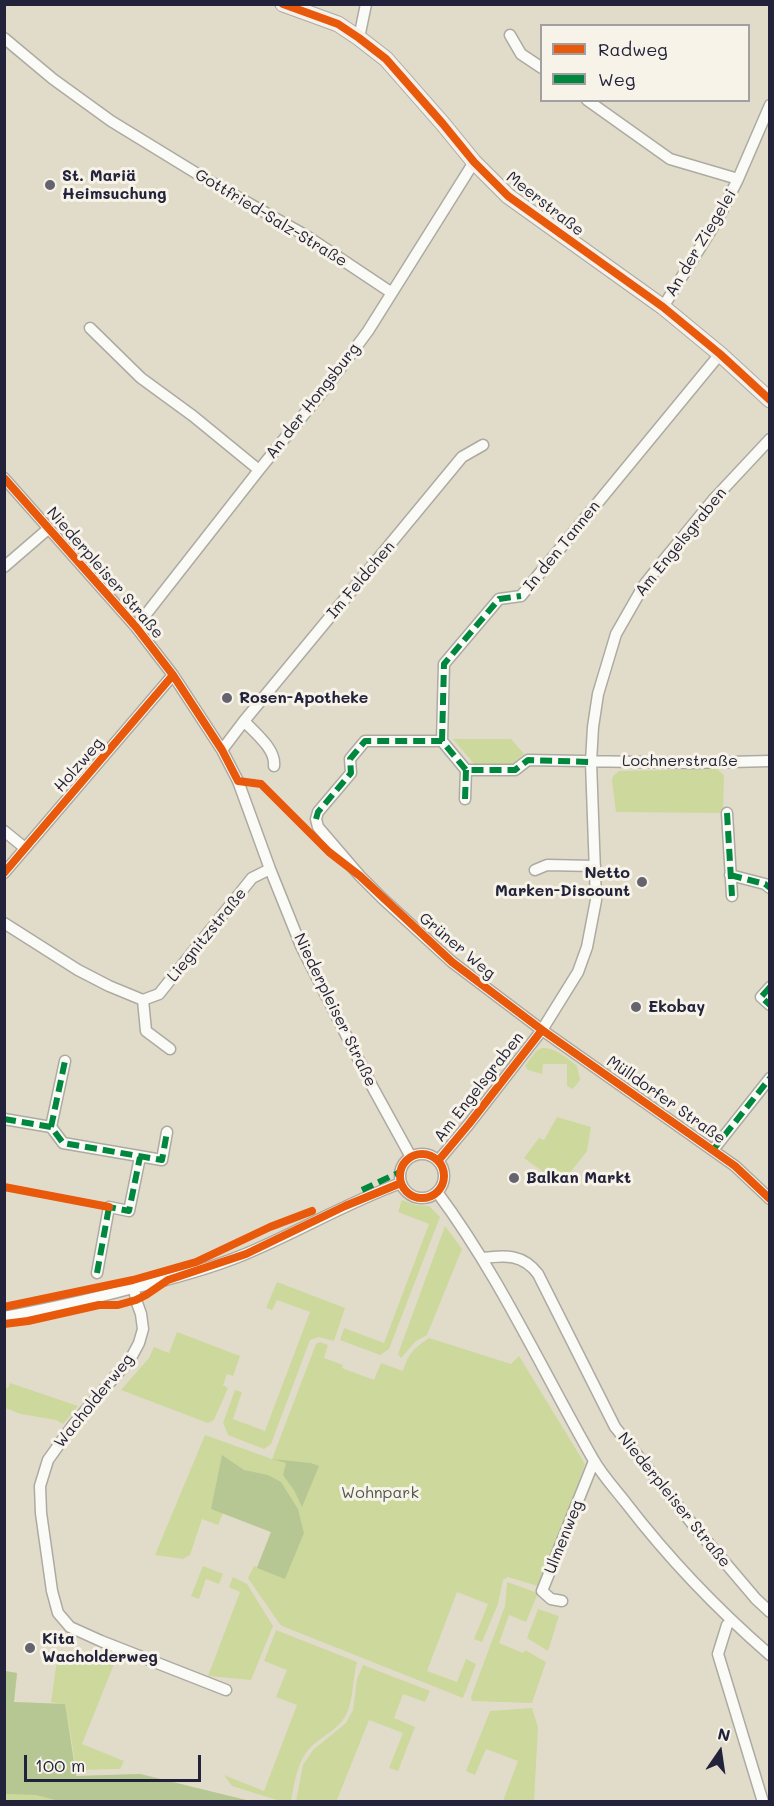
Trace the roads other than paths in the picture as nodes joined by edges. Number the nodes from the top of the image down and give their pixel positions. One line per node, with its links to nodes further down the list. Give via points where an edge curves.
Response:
1 (284, 4): 5 (street, Meerstraße, via 338,24)
2 (366, 4): 5 (street)
3 (510, 35): 6 (street, via 521,54)
4 (4, 38): 11 (street, Gottfried-Salz-Straße, via 119,127 305,235)
5 (359, 38): 9 (street, Meerstraße, via 386,59)
6 (540, 67)
7 (590, 102): 10 (street, An der Ziegelei, via 670,159)
8 (770, 105): 10 (street, An der Ziegelei)
9 (474, 162): 11 (street, An der Hongsburg); 12 (street, Meerstraße, via 508,196)
10 (738, 179): 12 (street, An der Ziegelei)
11 (392, 293): 18 (street, An der Hongsburg, via 331,381)
12 (663, 307): 14 (street, Meerstraße)
13 (90, 328): 18 (street, via 141,378)
14 (720, 354): 15 (street, Meerstraße); 25 (street, In den Tannen, via 522,596 499,599 444,664)
15 (770, 400)
16 (770, 439): 28 (street, Am Engelsgraben, via 713,500 630,608 616,634 598,694)
17 (483, 445): 24 (street, Im Feldchen, via 462,457)
18 (259, 470): 22 (street, An der Hongsburg)
19 (4, 478): 20 (street, Niederpleiser Straße)
20 (48, 529): 21 (street); 22 (street, Niederpleiser Straße)
21 (4, 567)
22 (136, 627): 23 (street, Niederpleiser Straße)
23 (173, 675): 26 (street, Niederpleiser Straße); 34 (street, Holzweg)
24 (244, 721): 26 (street, Im Feldchen); 29 (street, via 269,748)
25 (442, 741): 30 (street); 46 (street, Grüner Weg, via 365,741 350,759 351,773 318,812 318,827 360,876 452,962)
26 (222, 750): 36 (street, Niederpleiser Straße, via 238,781)
27 (770, 761): 28 (street, Lochnerstraße)
28 (591, 762): 30 (street, via 528,760 515,771); 35 (street, Am Engelsgraben)
29 (274, 766)
30 (466, 770): 31 (street)
31 (465, 799)
32 (727, 813): 39 (street)
33 (4, 831): 34 (street)
34 (25, 848): 38 (street, Holzweg)
35 (595, 866): 37 (street, via 547,865); 46 (street, Am Engelsgraben, via 596,900 587,947 578,972)
36 (270, 869): 44 (street, Liegnitzstraße, via 252,878 159,994); 55 (street, Niederpleiser Straße, via 301,946)
37 (535, 870)
38 (4, 873)
39 (730, 875): 40 (street); 41 (street)
40 (770, 888)
41 (732, 897)
42 (4, 923): 44 (street, via 78,970)
43 (770, 987): 45 (street, via 761,997)
44 (143, 1000): 47 (street, via 146,1031)
45 (770, 1005)
46 (542, 1030): 53 (street, Mülldorfer Straße); 56 (street, Am Engelsgraben)
47 (170, 1049)
48 (65, 1061): 51 (street)
49 (770, 1078): 53 (street)
50 (4, 1119): 51 (street)
51 (51, 1127): 54 (street, via 63,1143)
52 (167, 1132): 54 (street, via 162,1160)
53 (713, 1150): 59 (street, Mülldorfer Straße)
54 (140, 1157): 61 (street, via 129,1211 109,1207)
55 (411, 1157): 56 (street, via 425,1155); 57 (street, via 402,1166)
56 (438, 1161): 58 (street, via 443,1173)
57 (400, 1183): 58 (street, via 416,1198); 62 (street, via 246,1254)
58 (437, 1192): 60 (street)
59 (770, 1199)
60 (483, 1258): 64 (street); 66 (street, Niederpleiser Straße, via 509,1257 531,1264 615,1427 694,1526)
61 (97, 1273)
62 (134, 1288): 63 (street); 69 (street, Wacholderweg, via 143,1329 139,1343 131,1359 48,1460 40,1486 40,1513 52,1591 58,1613 70,1627)
63 (4, 1317)
64 (594, 1461): 65 (street, Ulmenweg, via 542,1592); 67 (street, via 650,1534)
65 (562, 1601)
66 (770, 1612)
67 (731, 1621): 68 (street); 70 (street, via 718,1654)
68 (770, 1655)
69 (226, 1690)
70 (763, 1802)

